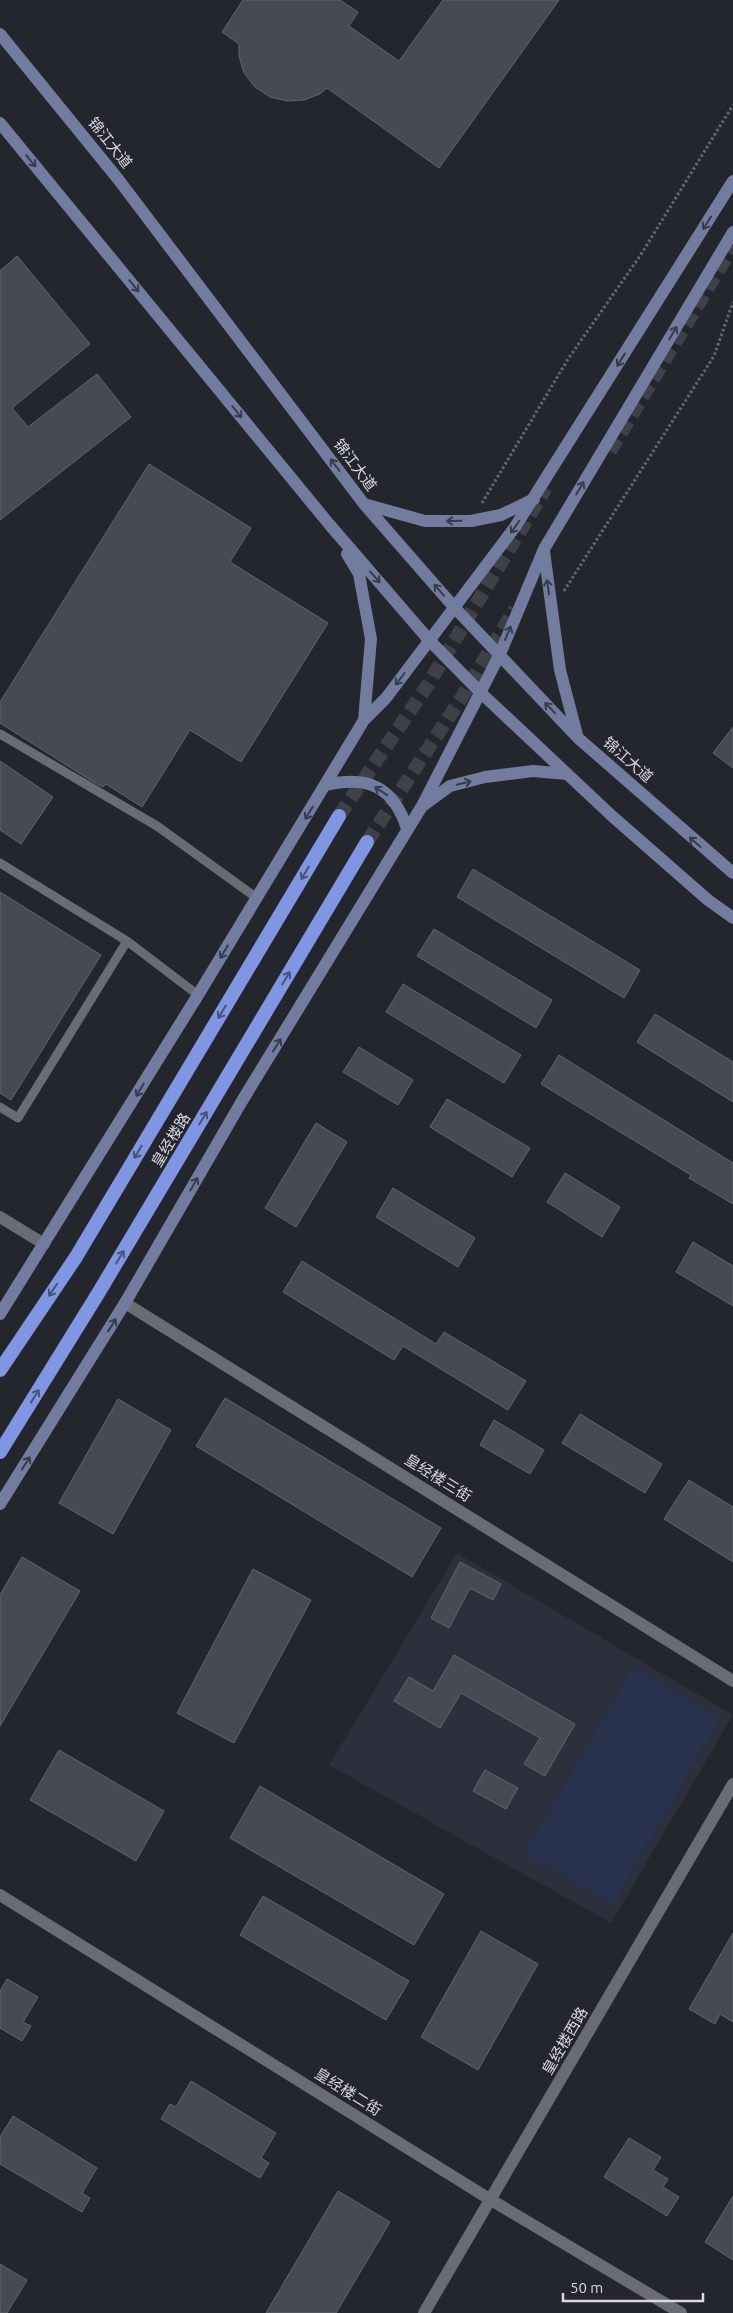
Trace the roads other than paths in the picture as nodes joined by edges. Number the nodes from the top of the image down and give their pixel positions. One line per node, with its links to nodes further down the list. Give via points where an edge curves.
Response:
1 (0, 34): 6 (main road, 锦江大道, one-way to 1, via 118,179)
2 (0, 123): 7 (main road, one-way to 7)
3 (733, 182): 5 (main road, one-way to 5)
4 (733, 232): 8 (main road, one-way to 4)
5 (534, 499): 6 (main road, one-way to 6, via 501,514 471,520 425,521); 9 (main road, one-way to 9)
6 (364, 504): 9 (main road, 锦江大道, one-way to 6)
7 (329, 524): 10 (main road, one-way to 10); 13 (main road, via 359,574 371,639)
8 (544, 549): 11 (main road, one-way to 8); 15 (main road, one-way to 8, via 560,670)
9 (454, 607): 10 (main road); 11 (main road, 锦江大道)
10 (429, 640): 12 (main road); 13 (main road, one-way to 13, via 386,698)
11 (500, 654): 12 (main road); 15 (main road, 锦江大道, one-way to 11)
12 (481, 693): 16 (main road); 18 (main road)
13 (364, 720): 17 (main road)
14 (0, 734): 24 (lane, via 156,826)
15 (578, 738): 23 (main road, 锦江大道, one-way to 15)
16 (567, 774): 18 (main road, one-way to 16, via 450,786 485,778 533,771); 25 (main road, via 708,900)
17 (326, 785): 20 (main road, one-way to 17, via 400,809 375,786 356,781); 24 (main road, one-way to 24)
18 (422, 806): 20 (main road)
19 (339, 816): 33 (highway, 皇经楼路, one-way to 33, via 76,1256)
20 (406, 829): 31 (main road, one-way to 20)
21 (367, 842): 34 (highway, 皇经楼路, one-way to 21, via 104,1284)
22 (0, 863): 26 (lane)
23 (733, 873)
24 (257, 898): 27 (main road, one-way to 27)
25 (733, 918)
26 (127, 940): 27 (lane); 28 (lane, via 18,1118)
27 (198, 995): 30 (main road, one-way to 30)
28 (0, 1107)
29 (0, 1216): 30 (street)
30 (44, 1244): 32 (main road)
31 (125, 1303): 35 (main road, one-way to 31); 36 (street, 皇经楼三街)
32 (0, 1314)
33 (0, 1370)
34 (0, 1452)
35 (0, 1504)
36 (733, 1681)
37 (733, 1784): 39 (street, 皇经楼西路)
38 (0, 1895): 39 (street, 皇经楼二街)
39 (491, 2200): 40 (street, 皇经楼西路); 41 (street, 皇经楼二街)
40 (424, 2313)
41 (681, 2313)

